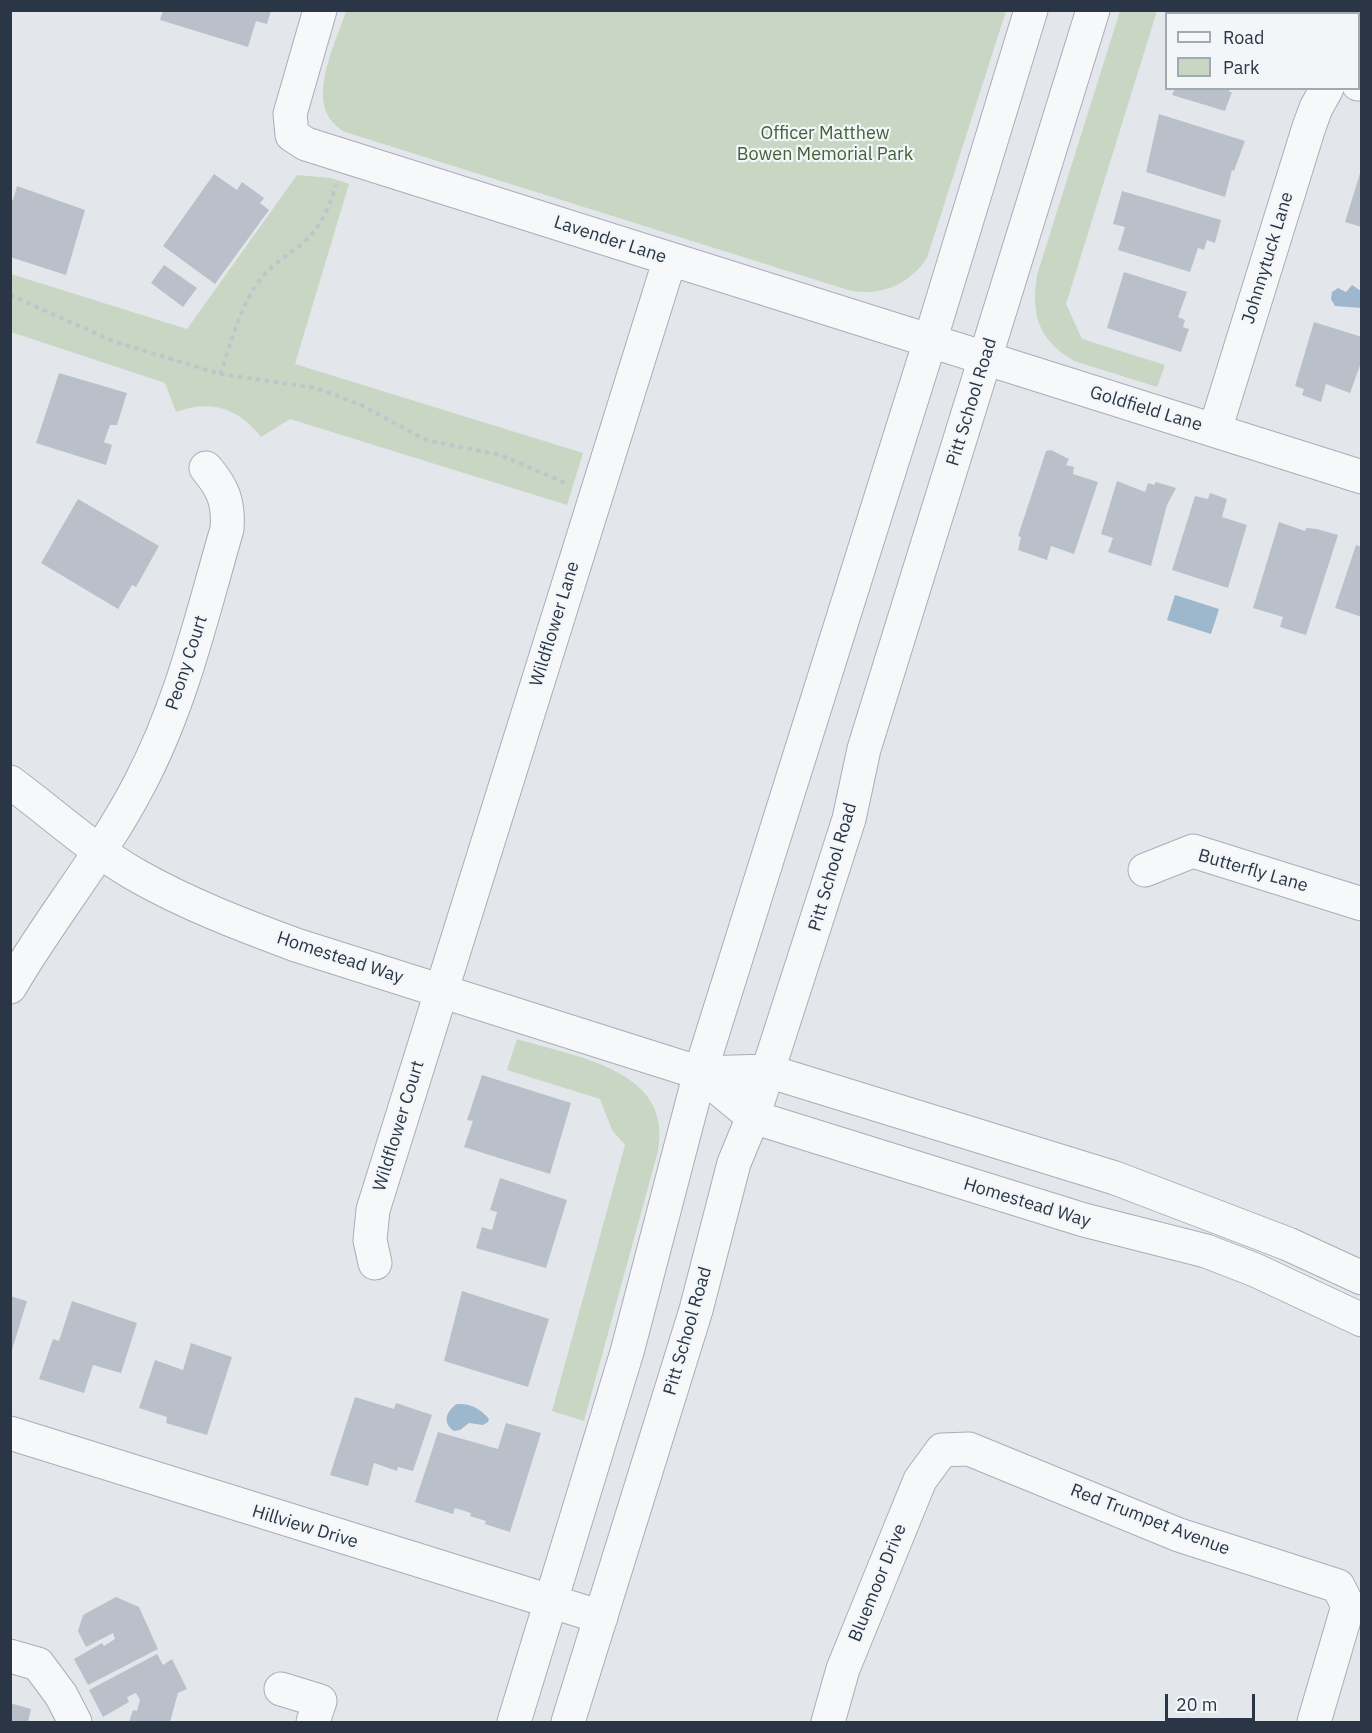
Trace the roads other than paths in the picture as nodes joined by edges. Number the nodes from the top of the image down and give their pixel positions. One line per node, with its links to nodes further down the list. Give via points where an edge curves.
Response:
1 (320, 10): 5 (street, Lavender Lane, via 290,114 292,135 306,144)
2 (1031, 10): 6 (street)
3 (1093, 10): 7 (street, Pitt School Road)
4 (1326, 90): 8 (street, Johnnytuck Lane, via 1309,127)
5 (670, 259): 6 (street, Lavender Lane); 16 (street, Wildflower Lane)
6 (930, 341): 7 (street, Goldfield Lane); 18 (street)
7 (986, 359): 8 (street, Goldfield Lane); 17 (street, Pitt School Road, via 864,749 833,872)
8 (1215, 430): 10 (street, Goldfield Lane)
9 (206, 468): 12 (street, Peony Court, via 223,488 229,510 227,529 170,717 140,783)
10 (1362, 477)
11 (10, 782): 12 (street, Homestead Way)
12 (99, 850): 15 (street, Peony Court); 16 (street, Homestead Way, via 135,875 231,921)
13 (1145, 870): 14 (street, Butterfly Lane, via 1192,851)
14 (1362, 903)
15 (10, 987)
16 (441, 991): 18 (street, Homestead Way); 20 (street, Wildflower Court, via 373,1210 370,1240)
17 (768, 1071): 18 (street, Homestead Way); 19 (street, Pitt School Road); 21 (street, Homestead Way, via 1115,1178 1288,1244)
18 (700, 1073): 19 (street, Homestead Way); 25 (street, via 627,1352)
19 (753, 1118): 22 (street, Homestead Way, via 1084,1220 1206,1251); 26 (street, Pitt School Road, via 734,1163 696,1310)
20 (375, 1263)
21 (1362, 1278)
22 (1362, 1320)
23 (10, 1433): 25 (street, Hillview Drive)
24 (942, 1450): 33 (street, Bluemoor Drive, via 920,1480 843,1669); 34 (street, Red Trumpet Avenue, via 969,1449 1179,1534 1338,1586 1348,1606)
25 (551, 1602): 26 (street, Hillview Drive); 31 (street)
26 (601, 1617): 32 (street, Pitt School Road)
27 (10, 1656): 29 (street, via 38,1664)
28 (281, 1689): 30 (street, via 320,1701)
29 (75, 1722)
30 (313, 1722)
31 (514, 1722)
32 (568, 1722)
33 (828, 1722)
34 (1314, 1722)

